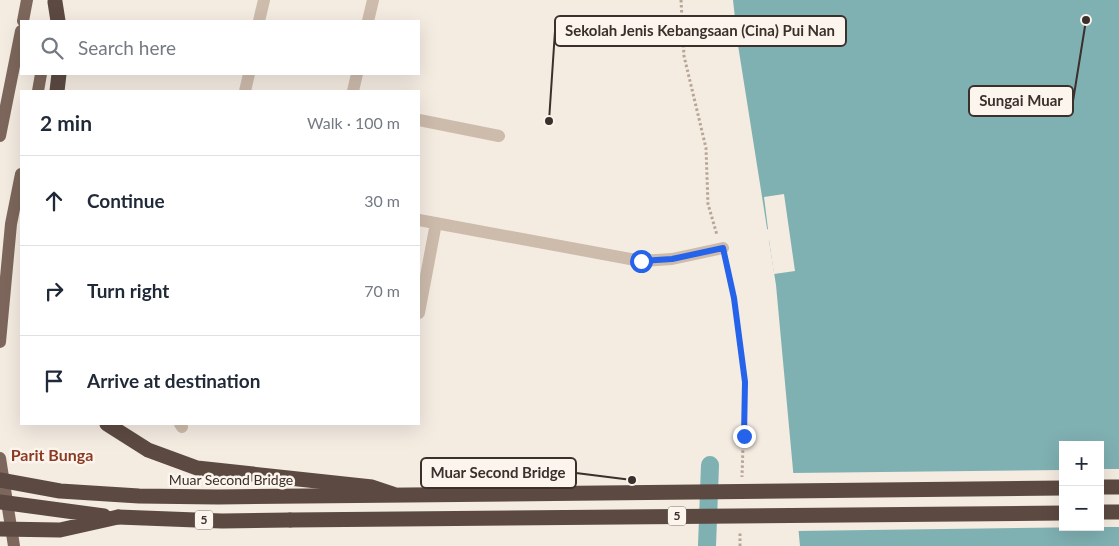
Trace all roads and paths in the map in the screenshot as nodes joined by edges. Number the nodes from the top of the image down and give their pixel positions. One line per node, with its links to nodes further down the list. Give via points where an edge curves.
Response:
1 (27, 0): 6 (main road)
2 (264, 0): 9 (street)
3 (373, 0): 10 (street)
4 (681, 0): 26 (path, via 684,56 706,148 708,204 713,228)
5 (56, 1): 7 (main road); 8 (highway)
6 (23, 20)
7 (52, 20)
8 (58, 20)
9 (259, 20)
10 (368, 20)
11 (20, 36): 21 (main road)
12 (41, 75): 16 (main road)
13 (59, 75): 17 (highway)
14 (248, 75): 18 (street)
15 (357, 75): 19 (street)
16 (38, 90)
17 (57, 90)
18 (245, 90)
19 (353, 90)
20 (420, 120): 22 (street)
21 (0, 136)
22 (499, 136)
23 (20, 179): 28 (main road, via 11,224)
24 (420, 220): 25 (street)
25 (436, 223): 26 (street, via 641,261 672,259); 27 (street)
26 (723, 248): 32 (path, via 734,298 745,382)
27 (420, 308)
28 (0, 342)
29 (109, 425): 36 (highway, bridge, via 148,450 197,468 372,488)
30 (0, 459): 44 (main road)
31 (0, 480): 36 (highway, Muar Second Bridge / 5, bridge, via 60,490 139,496)
32 (742, 482)
33 (1104, 487): 34 (highway)
34 (1119, 487)
35 (1059, 488): 36 (highway, Muar Second Bridge / 5, bridge)
36 (399, 496)
37 (0, 502): 41 (highway, 5, bridge)
38 (1104, 512): 39 (highway)
39 (1119, 512)
40 (1059, 513): 41 (highway, 5, bridge, via 222,521)
41 (118, 518): 42 (highway, bridge, via 60,530)
42 (0, 528)
43 (741, 528): 45 (path)
44 (14, 546)
45 (740, 546)

